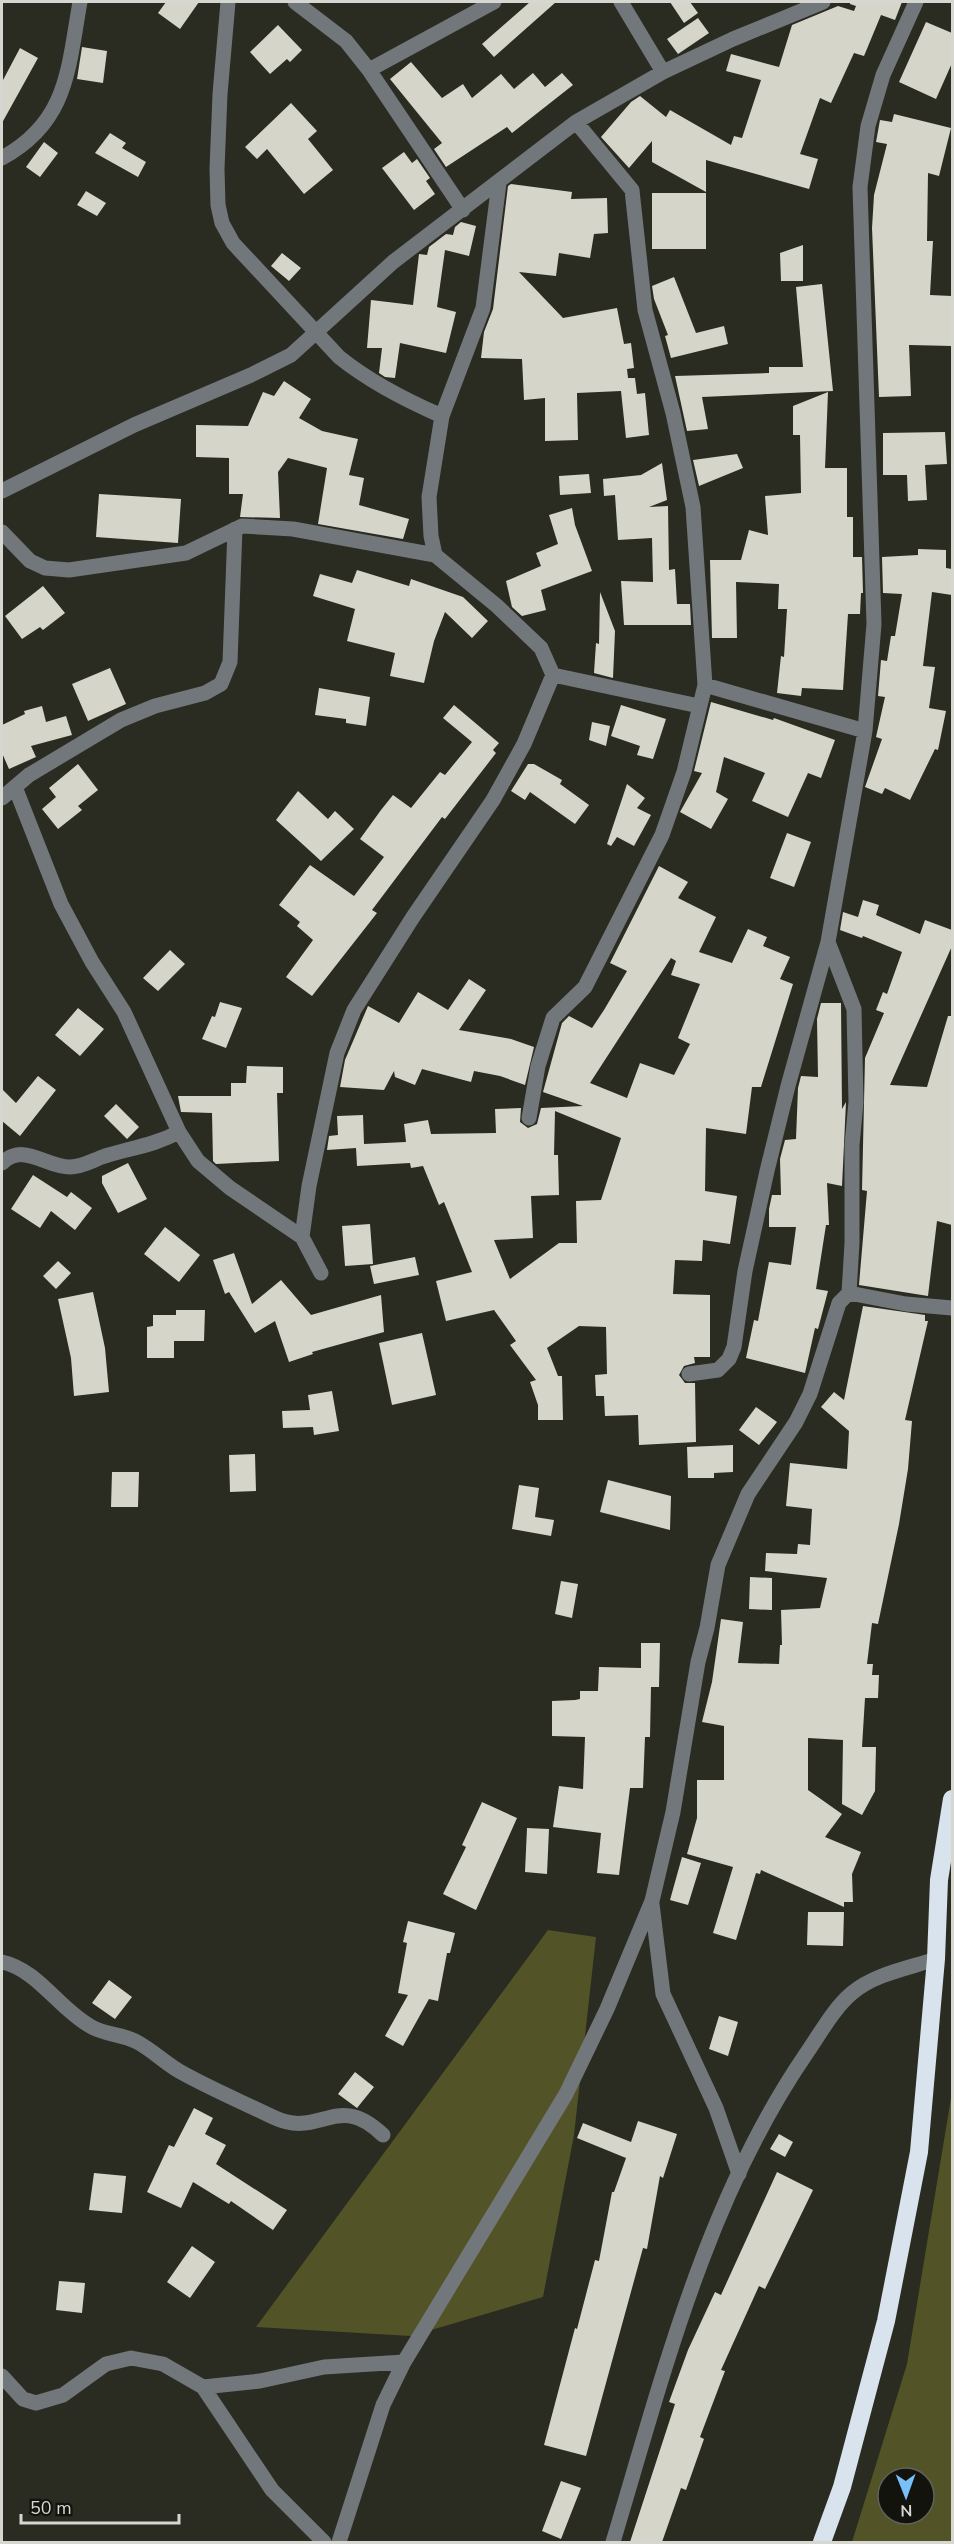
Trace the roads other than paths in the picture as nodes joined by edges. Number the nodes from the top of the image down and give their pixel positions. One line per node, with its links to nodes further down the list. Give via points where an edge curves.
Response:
1 (80, 2): 11 (street, via 62,93 52,115 32,138)
2 (228, 2): 14 (street, via 217,169 222,223 233,243)
3 (295, 2): 8 (street, via 346,41)
4 (494, 2): 8 (street)
5 (621, 2): 9 (street)
6 (823, 2): 9 (street)
7 (916, 2): 23 (street, via 883,75 868,126 860,187 874,624)
8 (369, 70): 13 (street)
9 (663, 72): 10 (street)
10 (576, 122): 12 (street); 21 (street, via 632,190 645,310 693,507)
11 (2, 158)
12 (499, 183): 13 (street); 15 (street, via 483,309)
13 (463, 210): 14 (street, via 393,262)
14 (316, 331): 15 (street, via 358,373); 16 (street, via 291,354 251,375 134,424)
15 (442, 416): 19 (street, via 429,497)
16 (2, 491)
17 (235, 529): 18 (street, via 186,553 69,570 45,568 30,561); 19 (street, via 293,529); 24 (street, via 230,662 221,684 205,693 155,705 121,720)
18 (2, 532)
19 (435, 555): 20 (street, via 542,648)
20 (553, 675): 22 (street); 29 (street, via 524,744 493,800 354,1010 337,1053)
21 (705, 685): 22 (street); 23 (street)
22 (699, 706): 26 (street, via 684,772 662,835 585,987 553,1018 538,1066)
23 (866, 731): 25 (street)
24 (6, 792): 27 (street, via 61,904 124,1012)
25 (828, 942): 31 (street, via 854,1009 856,1102); 33 (street, via 767,1172 745,1271 734,1347 718,1370)
26 (529, 1118)
27 (179, 1132): 28 (street, via 157,1143 85,1165 55,1166 19,1153); 29 (street, via 198,1161)
28 (2, 1163)
29 (302, 1237): 30 (street)
30 (321, 1273)
31 (849, 1293): 32 (street); 36 (street, via 838,1303 810,1394 748,1494 718,1565 673,1812)
32 (952, 1308)
33 (689, 1374)
34 (952, 1799): 35 (highway)
35 (946, 1883): 37 (highway)
36 (652, 1901): 40 (street, via 663,1994 716,2108); 41 (street, via 566,2094)
37 (936, 1959): 40 (street, via 871,1981 852,1993 785,2085); 47 (highway, via 919,2152 904,2231 883,2332 842,2487)
38 (2, 1962): 39 (street, via 35,1979 89,2026 136,2041 178,2070 277,2119 299,2124 354,2115)
39 (383, 2135)
40 (739, 2174): 46 (street, via 701,2259)
41 (404, 2362): 43 (street, via 324,2367 260,2381); 45 (street, via 383,2405)
42 (2, 2376): 43 (street, via 23,2399 36,2403 63,2395 106,2364 131,2358 164,2364)
43 (203, 2387): 44 (street, via 272,2490)
44 (324, 2542)
45 (339, 2542)
46 (613, 2542)
47 (822, 2542)

